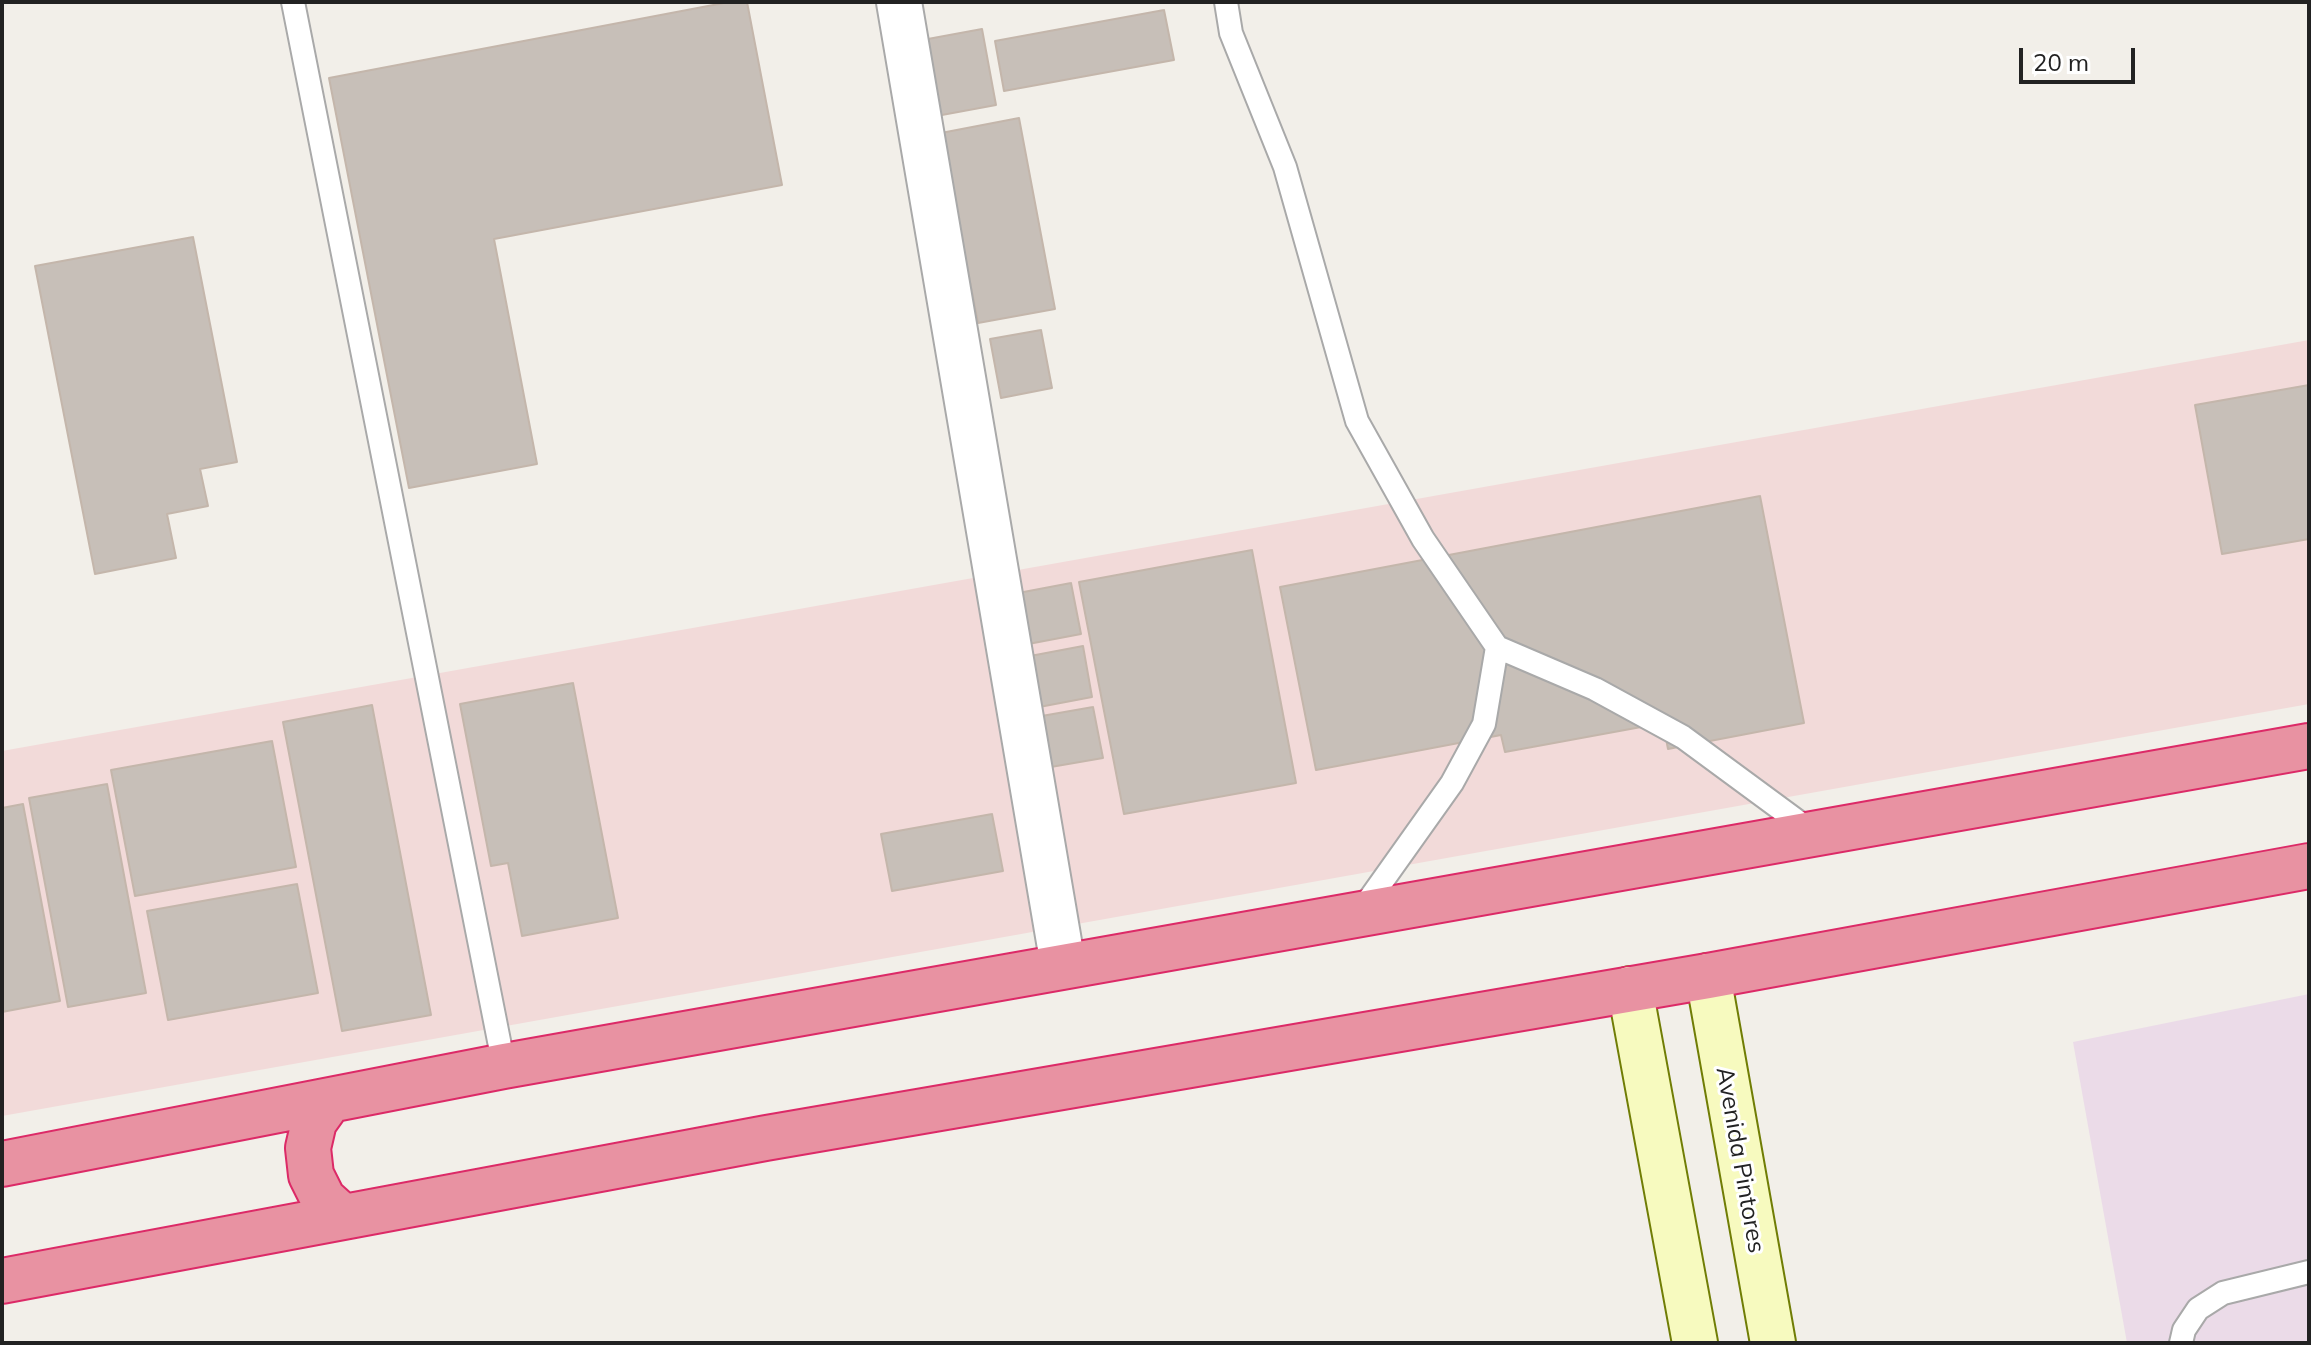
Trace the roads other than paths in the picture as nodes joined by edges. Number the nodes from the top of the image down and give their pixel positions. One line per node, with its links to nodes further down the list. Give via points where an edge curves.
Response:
1 (293, 2): 12 (lane)
2 (899, 2): 9 (street)
3 (1226, 2): 4 (lane, via 1231,33 1285,167 1357,421 1423,539)
4 (1497, 647): 6 (lane, via 1595,689 1683,737); 8 (lane, via 1484,724 1452,783)
5 (2309, 746): 6 (highway)
6 (1813, 833): 8 (highway)
7 (2302, 874): 10 (highway)
8 (1361, 912): 9 (highway)
9 (1063, 965): 12 (highway)
10 (1708, 976): 11 (highway); 19 (street, Avenida Pintores)
11 (1630, 989): 15 (highway, via 766,1138); 18 (street)
12 (504, 1066): 13 (highway)
13 (329, 1101): 14 (highway); 15 (highway, via 314,1122 308,1148 311,1175 323,1199)
14 (2, 1164)
15 (343, 1217): 17 (highway)
16 (2309, 1272): 20 (lane, via 2223,1293 2198,1309)
17 (2, 1281)
18 (1695, 1343)
19 (1773, 1343)
20 (2181, 1343)

